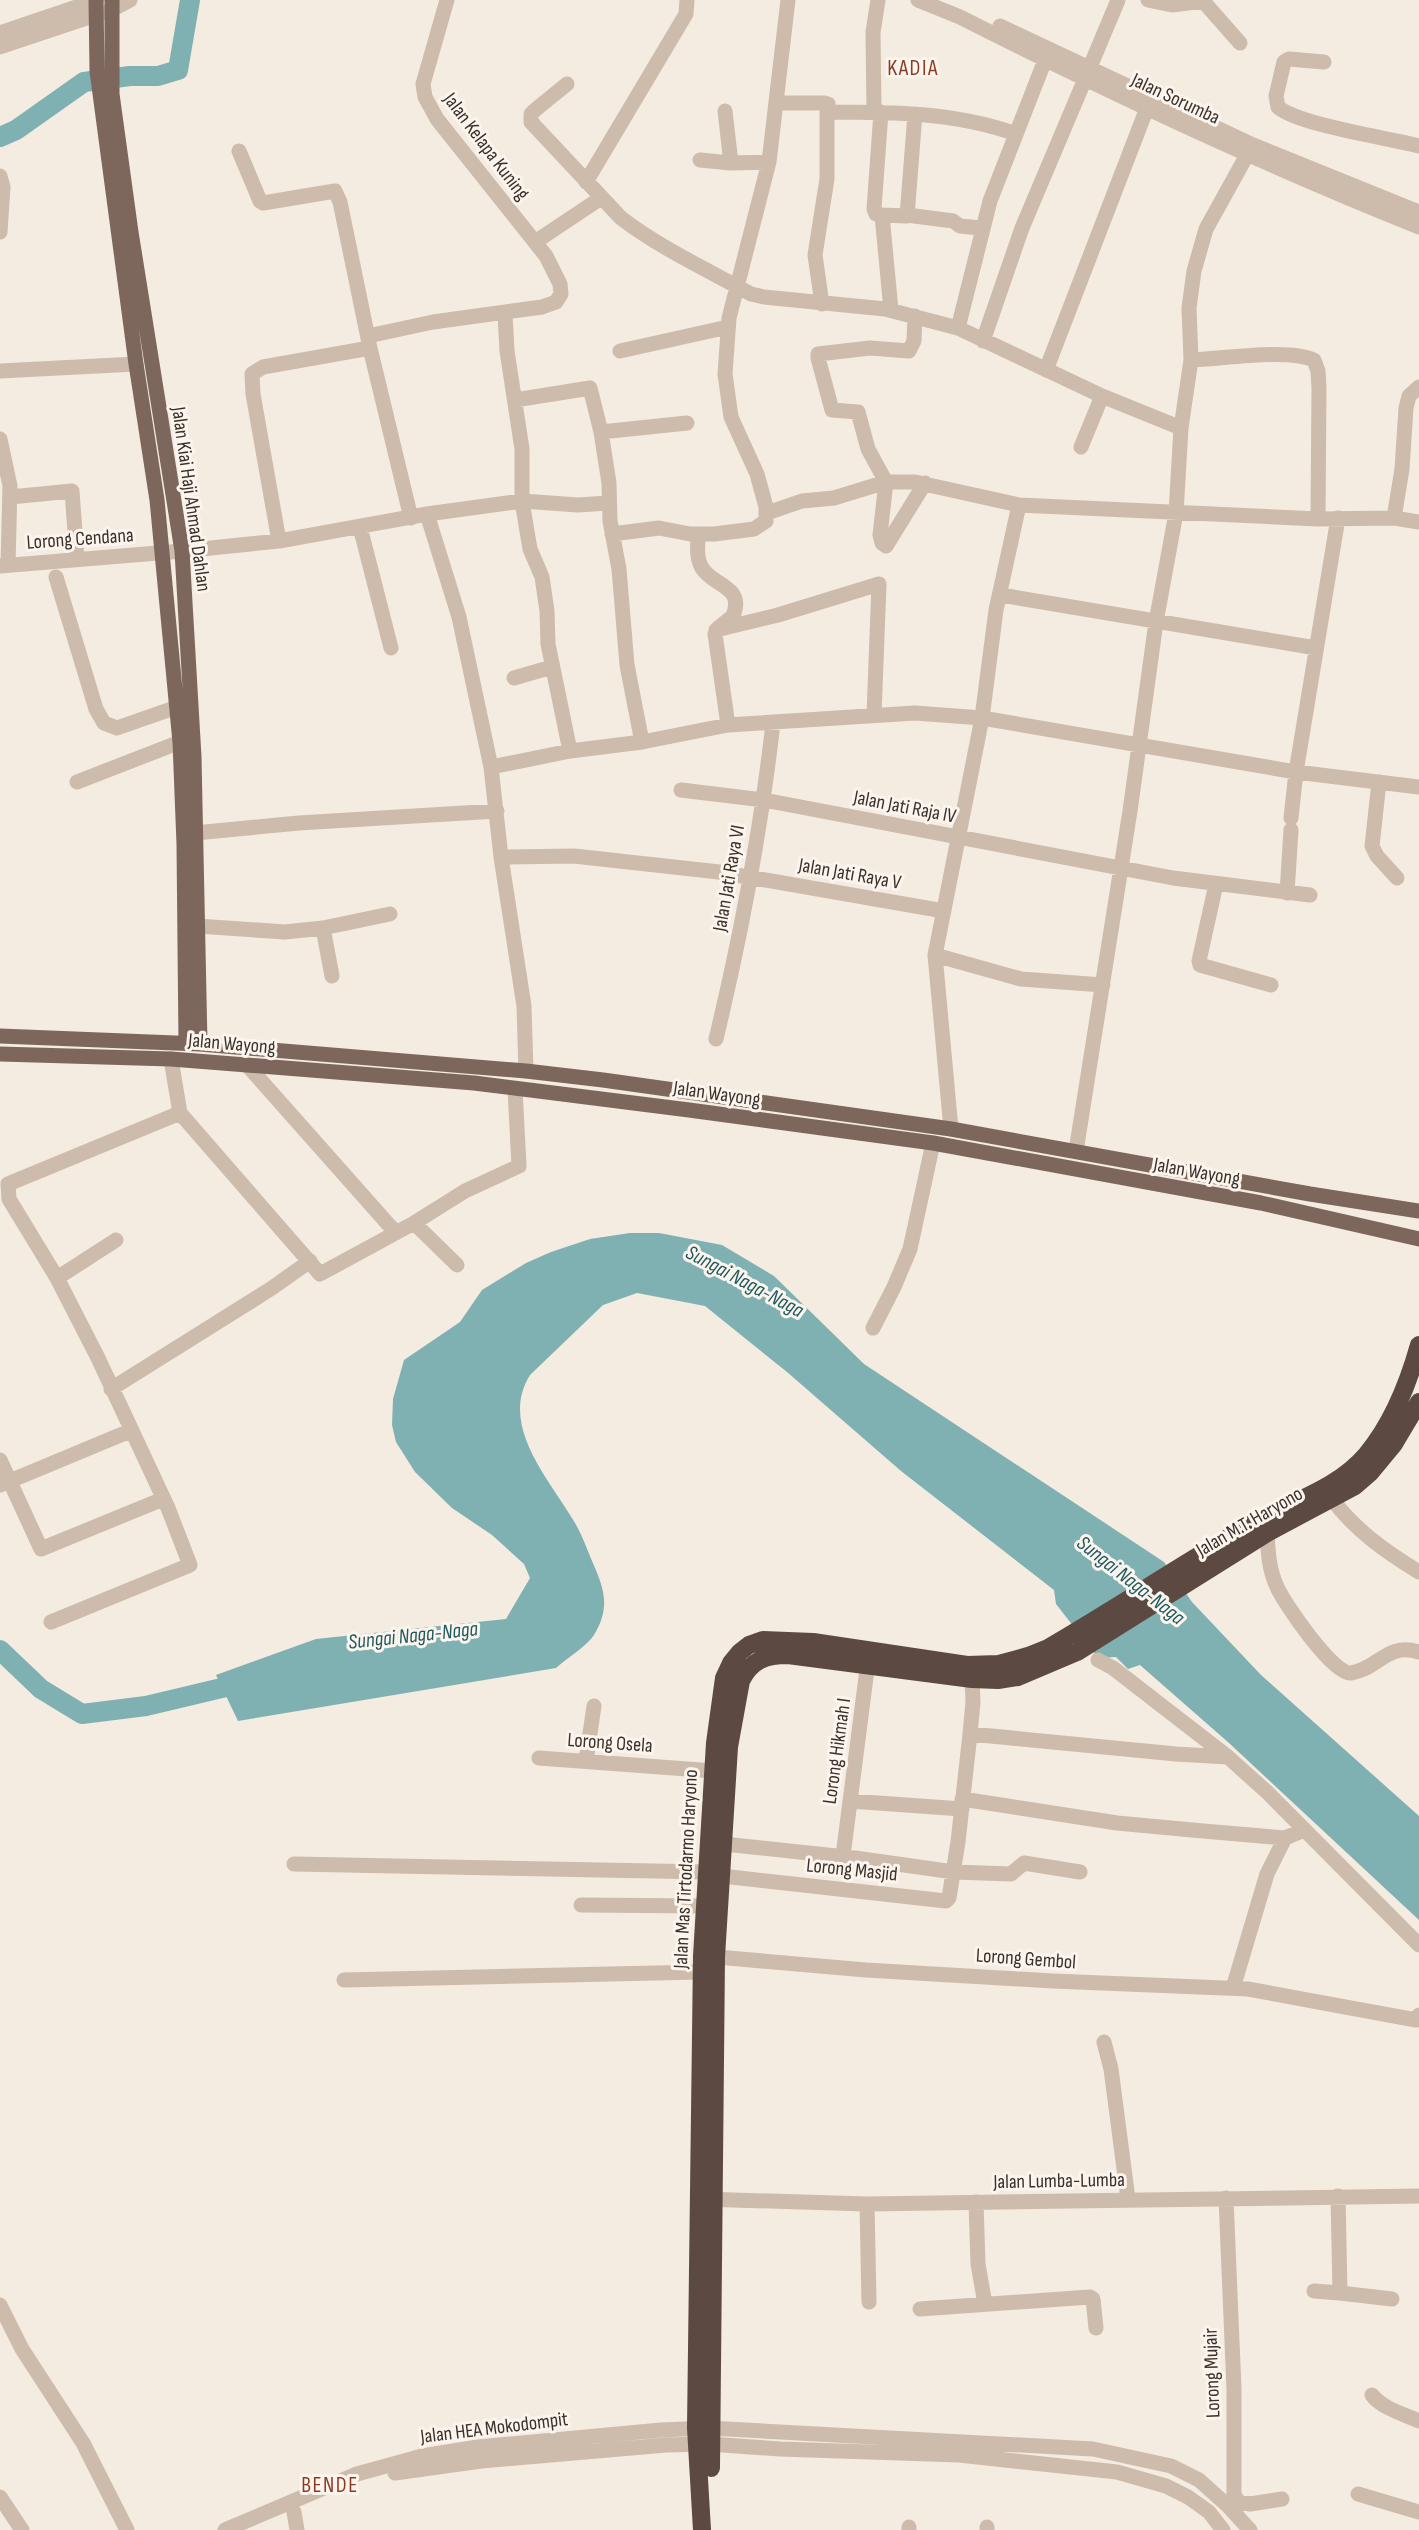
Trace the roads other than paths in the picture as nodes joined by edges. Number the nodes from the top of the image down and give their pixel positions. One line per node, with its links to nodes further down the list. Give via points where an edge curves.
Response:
1 (130, 0): 11 (street)
2 (447, 0): 44 (street, Jalan Kelapa Kuning, via 425,75 425,97 436,119)
3 (687, 0): 36 (street, via 686,14)
4 (788, 0): 21 (street)
5 (878, 0): 25 (street, via 873,32)
6 (918, 0): 15 (street, Jalan Sorumba)
7 (942, 0): 18 (street, Jalan Sorumba)
8 (1118, 0): 18 (street)
9 (1148, 0): 13 (street, via 1172,5 1203,1)
10 (96, 4): 11 (street); 12 (street); 14 (street); 17 (main road, Jalan Kiai Haji Ahmad Dahlan)
11 (111, 5): 17 (main road, Jalan Kiai Haji Ahmad Dahlan)
12 (0, 33)
13 (1240, 43)
14 (0, 47)
15 (1045, 60): 18 (street, Jalan Sorumba); 28 (street)
16 (1324, 62): 29 (street, via 1284,62 1276,96 1278,107 1317,123)
17 (104, 71): 20 (main road, Jalan Kiai Haji Ahmad Dahlan)
18 (1088, 73): 22 (street, Jalan Sorumba); 27 (street, Jalan Sorumba); 52 (street, via 1022,228)
19 (567, 84): 36 (street, via 531,114 531,122)
20 (106, 91): 56 (main road, Jalan Kiai Haji Ahmad Dahlan); 85 (main road, Jalan Kiai Haji Ahmad Dahlan)
21 (777, 104): 24 (street, via 825,103); 33 (street)
22 (1147, 108): 27 (street, Jalan Sorumba); 57 (street)
23 (725, 111): 34 (street)
24 (827, 112): 25 (street); 46 (street, via 827,179 815,255)
25 (877, 112): 26 (street); 39 (street, via 874,209)
26 (915, 114): 28 (street, via 976,122); 40 (street)
27 (1193, 124): 31 (street, Jalan Sorumba); 38 (street, Jalan Sorumba)
28 (1016, 134): 42 (street)
29 (1419, 147)
30 (239, 151): 53 (street, via 263,203 335,190)
31 (1247, 155): 41 (street, Jalan Sorumba); 55 (street, via 1206,229 1198,252 1189,308)
32 (700, 160): 34 (street)
33 (769, 162): 34 (street); 45 (street)
34 (731, 163)
35 (0, 176): 43 (street)
36 (586, 182): 37 (street)
37 (601, 198): 44 (street); 45 (street, via 633,228)
38 (1419, 212)
39 (882, 215): 40 (street); 47 (street)
40 (907, 215): 42 (street)
41 (1419, 226)
42 (981, 228): 51 (street)
43 (0, 232)
44 (535, 242): 48 (street, Jalan Kelapa Kuning, via 560,284 559,299 542,307)
45 (738, 286): 46 (street, via 764,297); 50 (street)
46 (822, 304): 47 (street)
47 (891, 310): 49 (street)
48 (505, 314): 53 (street, via 433,322); 61 (street)
49 (915, 315): 51 (street); 67 (street, via 914,341 909,351 870,348 830,351 818,356 832,410 858,412 868,449)
50 (728, 327): 54 (street); 73 (street, via 725,374 729,408 757,474)
51 (958, 328): 52 (street)
52 (982, 341): 57 (street)
53 (369, 342): 76 (street); 84 (street, via 302,362 263,367 252,374 252,394)
54 (620, 351)
55 (1191, 360): 63 (street); 79 (street, via 1265,356 1314,360 1319,388)
56 (136, 364): 58 (street); 86 (main road, Jalan Kiai Haji Ahmad Dahlan)
57 (1047, 370): 60 (street)
58 (0, 371)
59 (1419, 387): 78 (street, via 1409,396 1406,408)
60 (1102, 396): 63 (street); 66 (street)
61 (515, 399): 64 (street, via 590,388); 70 (street, via 522,449)
62 (687, 423): 64 (street)
63 (1181, 428): 74 (street)
64 (601, 432): 71 (street)
65 (0, 443): 69 (street)
66 (1081, 447)
67 (886, 482): 68 (street); 68 (street, via 880,535 886,546); 73 (street)
68 (925, 483): 72 (street)
69 (10, 497): 87 (street, via 72,491); 88 (street)
70 (522, 501): 71 (street, Lorong Cendana); 75 (street, Lorong Cendana); 95 (street, via 530,549 542,577)
71 (609, 503): 82 (street)
72 (1019, 505): 74 (street); 90 (street)
73 (767, 513): 83 (street, via 766,521 754,529)
74 (1176, 513): 79 (street); 91 (street)
75 (428, 514): 76 (street, Lorong Cendana); 106 (street, via 459,617)
76 (411, 518): 81 (street, Lorong Cendana)
77 (1338, 518): 78 (street); 79 (street); 94 (street)
78 (1394, 518): 80 (street)
79 (1318, 519)
80 (1419, 522)
81 (360, 527): 84 (street, Lorong Cendana); 93 (street)
82 (612, 534): 83 (street, via 659,528); 103 (street, via 627,665)
83 (699, 534): 92 (street, via 697,551 701,566 735,598 733,616)
84 (279, 541): 85 (street, Lorong Cendana)
85 (182, 551): 86 (street, Lorong Cendana); 114 (main road, Jalan Kiai Haji Ahmad Dahlan)
86 (163, 552): 87 (street, Lorong Cendana); 97 (main road, Jalan Kiai Haji Ahmad Dahlan)
87 (77, 559): 88 (street, Lorong Cendana)
88 (4, 565)
89 (57, 577): 97 (street, via 96,709 104,723 117,728)
90 (1001, 595): 91 (street); 99 (street)
91 (1156, 622): 94 (street); 104 (street)
92 (716, 630): 98 (street, via 879,585); 101 (street)
93 (391, 648)
94 (1316, 648): 107 (street)
95 (552, 667): 96 (street); 105 (street)
96 (514, 678)
97 (177, 707): 102 (main road, Jalan Kiai Haji Ahmad Dahlan)
98 (874, 715): 99 (street, via 915,713); 100 (street)
99 (982, 718): 104 (street); 115 (street)
100 (773, 723): 101 (street); 112 (street, Jalan Jati Raya VI)
101 (728, 725): 103 (street)
102 (180, 742): 108 (street); 132 (main road, Jalan Kiai Haji Ahmad Dahlan)
103 (642, 742): 105 (street)
104 (1140, 746): 107 (street); 117 (street)
105 (570, 752): 106 (street)
106 (492, 767): 113 (street)
107 (1296, 772): 109 (street); 121 (street)
108 (77, 782)
109 (1379, 782): 110 (street); 119 (street, via 1372,846)
110 (1419, 786)
111 (681, 790): 112 (street, Jalan Jati Raja IV)
112 (764, 800): 115 (street, Jalan Jati Raja IV); 118 (street, Jalan Jati Raya VI)
113 (497, 811): 114 (street); 116 (street)
114 (195, 833): 125 (main road, Jalan Kiai Haji Ahmad Dahlan)
115 (957, 838): 117 (street, Jalan Jati Raja IV); 123 (street)
116 (501, 857): 118 (street, Jalan Jati Raya V, via 574,856); 137 (street, via 524,1006)
117 (1121, 867): 120 (street, Jalan Jati Raja IV); 129 (street)
118 (749, 877): 123 (street, Jalan Jati Raya V); 133 (street, Jalan Jati Raya VI)
119 (1397, 878)
120 (1216, 884): 121 (street, Jalan Jati Raja IV); 130 (street, via 1200,965)
121 (1287, 893): 122 (street, Jalan Jati Raja IV)
122 (1311, 895)
123 (944, 911): 127 (street)
124 (390, 914): 126 (street)
125 (197, 926): 126 (street, via 266,932); 132 (main road, Jalan Kiai Haji Ahmad Dahlan)
126 (323, 928): 128 (street)
127 (935, 955): 129 (street, via 1021,979); 140 (street)
128 (332, 976)
129 (1103, 985): 142 (street)
130 (1271, 985)
131 (0, 1036): 132 (main road, Jalan Wayong)
132 (193, 1039): 137 (main road, Jalan Wayong)
133 (716, 1039)
134 (0, 1054): 135 (main road, Jalan Wayong)
135 (171, 1059): 136 (main road, Jalan Wayong); 139 (street)
136 (247, 1065): 138 (main road, Jalan Wayong); 145 (street)
137 (526, 1071): 140 (main road, Jalan Wayong)
138 (515, 1089): 141 (main road, Jalan Wayong); 144 (street, via 519,1166 465,1191)
139 (180, 1113): 148 (street); 150 (street, via 8,1184 9,1199)
140 (951, 1129): 142 (main road, Jalan Wayong)
141 (933, 1143): 146 (main road, Jalan Wayong, via 1271,1205); 151 (street, via 910,1249)
142 (1076, 1151): 143 (main road, Jalan Wayong)
143 (1419, 1211)
144 (414, 1223): 145 (street); 149 (street)
145 (396, 1233): 148 (street, via 320,1274)
146 (1419, 1239)
147 (116, 1240): 150 (street)
148 (310, 1262): 153 (street)
149 (457, 1265)
150 (57, 1278): 153 (street)
151 (873, 1328)
152 (1419, 1345): 162 (highway, Jalan M.T. Haryono, via 1406,1386 1385,1430 1366,1456 1342,1478 1258,1520)
153 (111, 1389): 155 (street)
154 (1419, 1402): 159 (highway, Jalan M.T. Haryono, via 1394,1444 1370,1473)
155 (130, 1431): 157 (street); 158 (street)
156 (0, 1460): 157 (street)
157 (4, 1483): 158 (street, via 41,1549)
158 (163, 1499): 163 (street, via 189,1567)
159 (1332, 1499): 160 (highway, Jalan M.T. Haryono); 161 (street, via 1366,1535)
160 (1267, 1533): 162 (highway, Jalan M.T. Haryono); 165 (street, via 1269,1560 1284,1601 1331,1661 1346,1673 1397,1649)
161 (1419, 1572)
162 (1183, 1576): 164 (highway, Jalan M.T. Haryono); 166 (highway, Jalan Mas Tirtodarmo Haryono, via 1028,1656 999,1664)
163 (51, 1622)
164 (1077, 1652): 168 (highway, Jalan Mas Tirtodarmo Haryono, via 1018,1677)
165 (1419, 1652)
166 (869, 1658): 168 (highway, Jalan Mas Tirtodarmo Haryono); 174 (highway, Jalan Mas Tirtodarmo Haryono, via 813,1642 780,1639 749,1645 730,1663 724,1678); 175 (street, Lorong Hikmah I); 179 (highway, Jalan Mas Tirtodarmo Haryono, via 772,1655 746,1671 729,1747)
167 (1098, 1660): 171 (street)
168 (972, 1679): 170 (street)
169 (594, 1706): 173 (street)
170 (970, 1734): 171 (street); 176 (street)
171 (1228, 1757): 177 (street)
172 (539, 1758): 173 (street, Lorong Osela)
173 (586, 1761): 174 (street, Lorong Osela)
174 (714, 1771): 184 (highway, Jalan Mas Tirtodarmo Haryono)
175 (850, 1801): 176 (street); 180 (street, Lorong Hikmah I)
176 (962, 1804): 178 (street); 182 (street)
177 (1304, 1830): 178 (street); 187 (street)
178 (1285, 1838): 190 (street, via 1267,1874)
179 (724, 1844): 180 (street); 184 (highway, Jalan Mas Tirtodarmo Haryono)
180 (843, 1856): 182 (street)
181 (294, 1864): 184 (street)
182 (954, 1872): 183 (street, via 1011,1874 1024,1863); 184 (street, Lorong Masjid, via 952,1894 946,1901)
183 (1080, 1872)
184 (715, 1874): 186 (highway, Jalan Mas Tirtodarmo Haryono); 188 (highway, Jalan Mas Tirtodarmo Haryono)
185 (581, 1905): 186 (street)
186 (706, 1906): 188 (highway, Jalan Mas Tirtodarmo Haryono)
187 (1419, 1945)
188 (706, 1961): 189 (street, Lorong Gembol); 190 (street, Lorong Gembol); 196 (highway, Jalan Mas Tirtodarmo Haryono)
189 (344, 1980)
190 (1233, 1988): 191 (street, Lorong Gembol, via 1416,2020)
191 (1419, 2015)
192 (1104, 2042): 197 (street)
193 (1338, 2196): 194 (street, Jalan Lumba-Lumba); 195 (street, Jalan Lumba-Lumba); 201 (street)
194 (1419, 2196)
195 (1226, 2198): 197 (street, Jalan Lumba-Lumba); 214 (street, Lorong Mujair, via 1234,2495 1239,2502 1250,2504)
196 (706, 2199): 199 (street, Jalan Lumba-Lumba); 210 (highway, Jalan Mas Tirtodarmo Haryono)
197 (1128, 2199): 198 (street, Jalan Lumba-Lumba)
198 (976, 2202): 199 (street, Jalan Lumba-Lumba); 204 (street, via 978,2264)
199 (867, 2204): 203 (street)
200 (1314, 2291): 201 (street)
201 (1340, 2293): 202 (street)
202 (1392, 2299)
203 (869, 2302)
204 (985, 2304): 206 (street); 207 (street, via 1090,2297)
205 (0, 2305): 218 (street, via 22,2349 83,2443)
206 (920, 2309)
207 (1096, 2328)
208 (1372, 2395): 209 (street)
209 (1419, 2421)
210 (703, 2436): 211 (street, Jalan HEA Mokodompit, via 477,2447); 222 (highway); 223 (highway); 224 (street, via 780,2450 959,2455 1117,2472 1166,2486 1188,2497 1209,2512); 225 (street, via 1093,2449 1171,2466 1199,2480)
211 (450, 2458): 215 (street, Jalan HEA Mokodompit, via 374,2479); 219 (street, Jalan HEA Mokodompit, via 422,2456 357,2474)
212 (1359, 2494): 216 (street)
213 (0, 2497): 217 (street)
214 (1282, 2499)
215 (294, 2512): 220 (street, Jalan HEA Mokodompit); 221 (street)
216 (1419, 2512)
217 (22, 2530)
218 (128, 2530)
219 (225, 2530)
220 (251, 2530)
221 (297, 2530)
222 (702, 2530)
223 (714, 2530)
224 (1223, 2530)
225 (1250, 2530)

